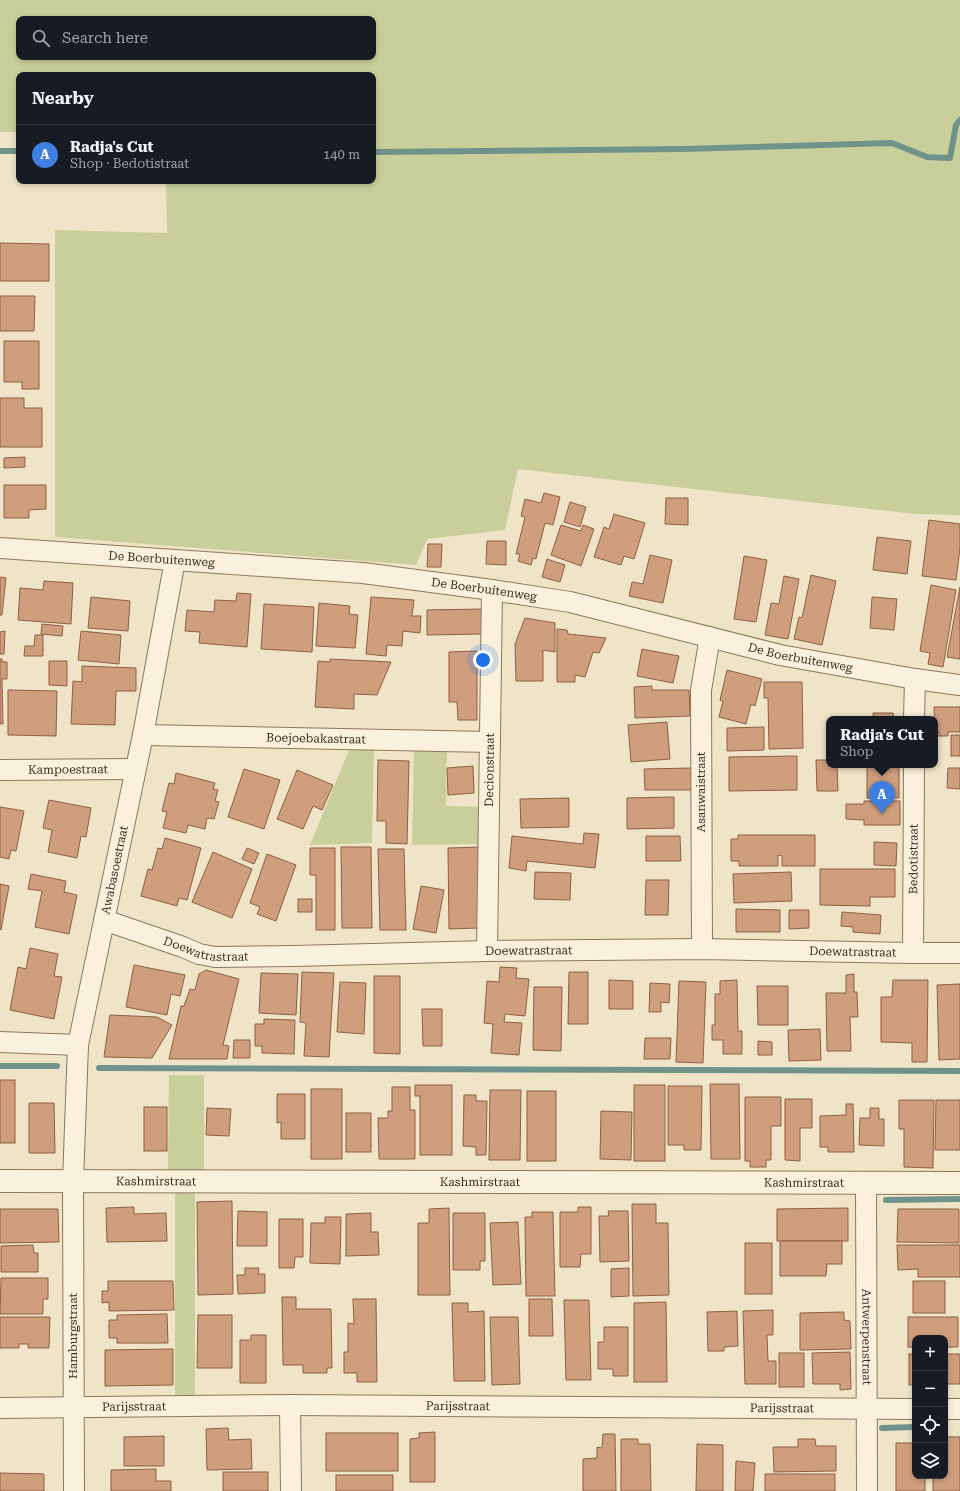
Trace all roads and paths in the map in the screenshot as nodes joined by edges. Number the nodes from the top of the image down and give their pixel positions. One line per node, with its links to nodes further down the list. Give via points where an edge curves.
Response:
1 (0, 548): 2 (street, De Boerbuitenweg)
2 (174, 560): 3 (street, De Boerbuitenweg, via 363,573); 8 (street, Awabasoestraat)
3 (492, 590): 4 (street, De Boerbuitenweg, via 570,602); 9 (street, Decionstraat)
4 (710, 637): 5 (street, De Boerbuitenweg, via 780,655); 14 (street, Asanwaistraat, via 701,690)
5 (915, 679): 6 (street, De Boerbuitenweg); 7 (street)
6 (960, 685)
7 (914, 716)
8 (143, 735): 9 (street, Boejoebakastraat); 10 (street, Awabasoestraat)
9 (490, 742): 15 (street, Decionstraat)
10 (135, 768): 12 (street, Kampoestraat); 13 (street, Awabasoestraat)
11 (914, 768): 16 (street, Bedotistraat)
12 (0, 770)
13 (104, 920): 15 (street, Doewatrastraat, via 199,954 215,957); 19 (street, Awabasoestraat)
14 (702, 949): 15 (street, Doewatrastraat); 16 (street, Doewatrastraat)
15 (487, 950)
16 (913, 953): 17 (street, Doewatrastraat)
17 (960, 953)
18 (0, 1042): 19 (street)
19 (78, 1046): 21 (street, Awabasoestraat)
20 (0, 1181): 21 (street, Kashmirstraat)
21 (73, 1181): 22 (street, Kashmirstraat); 26 (street, Hamburgstraat)
22 (866, 1183): 23 (street, Kashmirstraat); 27 (street, Antwerpenstraat)
23 (960, 1183)
24 (290, 1405): 26 (street, Parijsstraat); 27 (street, Parijsstraat); 32 (street)
25 (0, 1408): 26 (street, Parijsstraat)
26 (74, 1408): 31 (street, Hamburgstraat)
27 (867, 1409): 28 (street, Parijsstraat); 33 (street, Antwerpenstraat)
28 (912, 1409)
29 (948, 1409): 30 (street)
30 (960, 1409)
31 (74, 1491)
32 (291, 1491)
33 (867, 1491)

